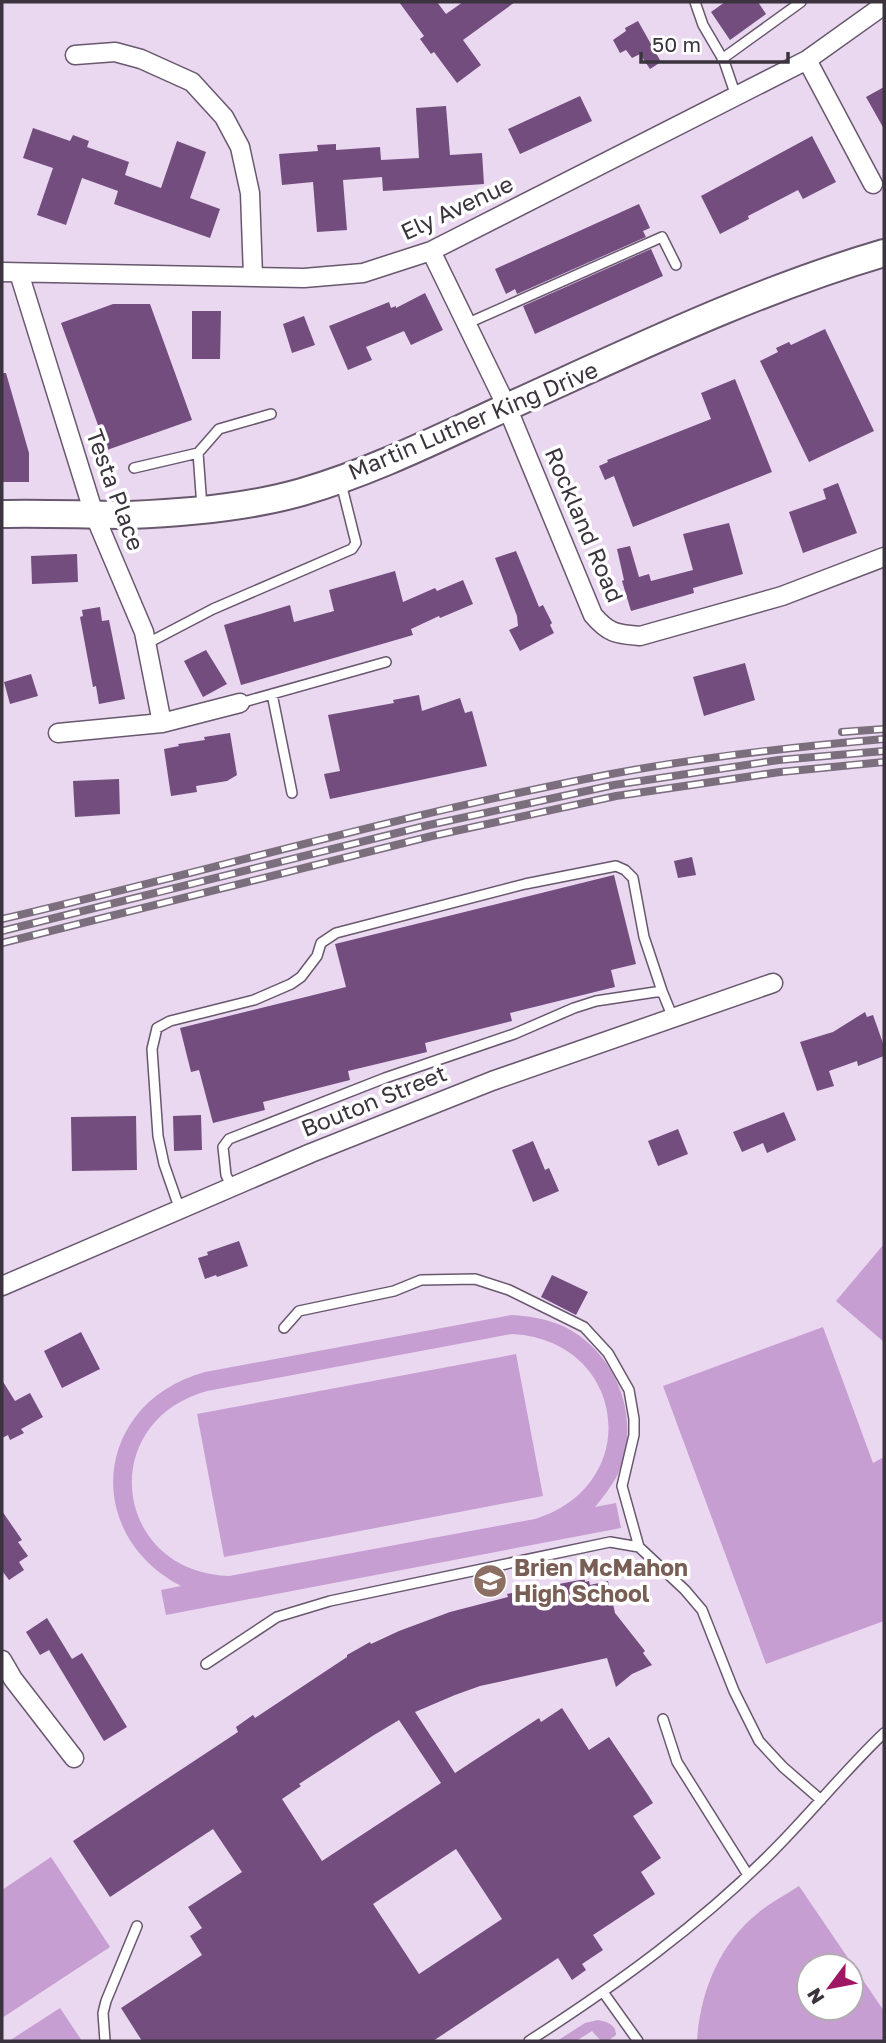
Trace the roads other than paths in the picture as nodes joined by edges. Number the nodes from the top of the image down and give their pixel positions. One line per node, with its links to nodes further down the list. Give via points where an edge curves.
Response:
1 (695, 2): 5 (lane)
2 (802, 2): 5 (lane)
3 (884, 5): 6 (street, Ely Avenue)
4 (75, 55): 13 (street, via 115,52 141,59 192,82 224,117 240,147 250,193)
5 (722, 59): 7 (lane)
6 (807, 60): 7 (street, Ely Avenue); 8 (street)
7 (736, 96): 9 (street, Ely Avenue)
8 (873, 184)
9 (431, 251): 13 (street, Ely Avenue, via 363,273); 14 (street, Rockland Road)
10 (884, 253): 15 (main road, Martin Luther King Drive, via 825,270 742,303)
11 (676, 265): 14 (lane, via 662,237)
12 (10, 273): 13 (street, Ely Avenue); 22 (street, Testa Place)
13 (253, 276)
14 (466, 324): 15 (street, Rockland Road)
15 (506, 407): 19 (main road, Martin Luther King Drive, via 389,462); 23 (street, Rockland Road, via 593,615 616,634 640,636 782,596)
16 (271, 414): 17 (lane, via 219,429)
17 (198, 453): 18 (lane); 20 (lane)
18 (134, 468)
19 (340, 479): 20 (main road, Martin Luther King Drive, via 300,492); 24 (lane, via 356,543 352,549 213,609)
20 (202, 509): 22 (main road, Martin Luther King Drive)
21 (2, 514): 22 (main road, Martin Luther King Drive)
22 (94, 514): 24 (street, Testa Place)
23 (884, 557)
24 (146, 644): 28 (street, Testa Place)
25 (386, 662): 26 (lane)
26 (272, 694): 27 (lane); 30 (lane)
27 (240, 703): 28 (street)
28 (162, 723): 29 (street)
29 (58, 733)
30 (292, 793)
31 (773, 983): 33 (street, Bouton Street)
32 (662, 991): 33 (lane); 34 (lane, via 574,1008 229,1139 223,1147); 35 (lane, via 644,937 633,878 616,866 525,884 336,933 321,943 302,977 291,984 254,1000 157,1028 152,1049 158,1136)
33 (673, 1018): 34 (street, Bouton Street, via 492,1081)
34 (232, 1187): 35 (street, Bouton Street)
35 (180, 1210): 36 (street, Bouton Street)
36 (2, 1286)
37 (284, 1328): 38 (lane, via 299,1311 394,1291 421,1280 474,1279 509,1290 584,1327 608,1353 629,1390 634,1436 622,1486)
38 (639, 1547): 40 (lane, via 610,1542 330,1601 277,1617); 44 (lane, via 702,1610 759,1741)
39 (2, 1660): 43 (street)
40 (206, 1664)
41 (663, 1719): 45 (lane, via 677,1762)
42 (884, 1733): 44 (lane)
43 (74, 1758)
44 (821, 1800): 45 (lane)
45 (748, 1875): 47 (lane, via 702,1917)
46 (137, 1926): 49 (lane, via 106,2001)
47 (603, 1992): 48 (lane); 50 (lane)
48 (636, 2038): 51 (lane)
49 (105, 2041)
50 (530, 2041)
51 (624, 2041)

